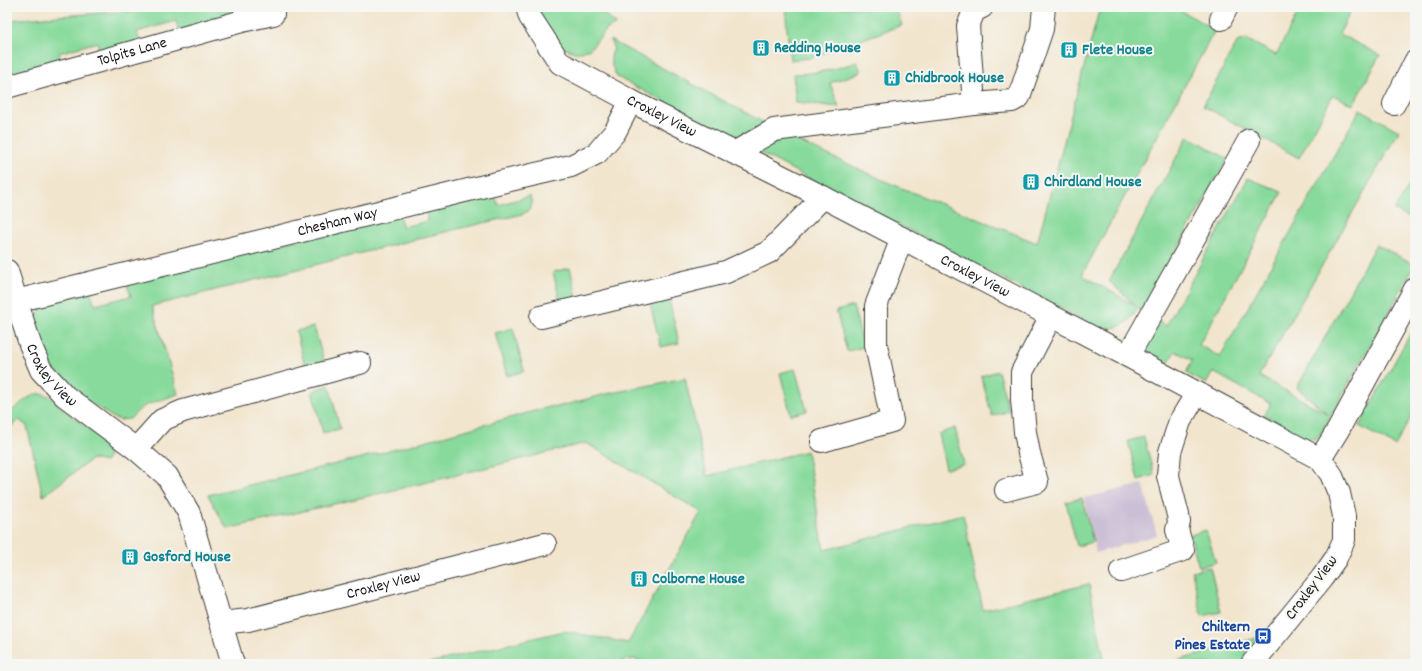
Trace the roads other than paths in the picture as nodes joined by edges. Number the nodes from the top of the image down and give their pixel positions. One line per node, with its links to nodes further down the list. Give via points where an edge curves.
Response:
1 (527, 7): 8 (street, Croxley View, via 530,18 560,63)
2 (982, 7): 9 (street, via 974,11 968,26)
3 (1044, 7): 9 (street, via 1042,29 1020,97 1012,101)
4 (245, 13): 5 (street, Tolpits Lane); 7 (street, Tolpits Lane)
5 (273, 14)
6 (1415, 62): 10 (street)
7 (7, 87)
8 (632, 101): 12 (street, Croxley View); 17 (street, Chesham Way, via 614,132 597,152 571,166)
9 (974, 104): 12 (street, via 774,130)
10 (1394, 104)
11 (1249, 140): 20 (street)
12 (734, 153): 13 (street, Croxley View)
13 (822, 197): 14 (street, Croxley View); 19 (street, via 769,252 726,272)
14 (902, 238): 18 (street, Croxley View); 23 (street, via 876,306 876,345 892,421)
15 (7, 271): 17 (street, Croxley View)
16 (1415, 289): 25 (street)
17 (16, 301): 24 (street, Croxley View, via 41,370 66,396)
18 (1051, 316): 20 (street, Croxley View); 26 (street, via 1022,372 1025,432 1037,482)
19 (541, 317)
20 (1128, 356): 22 (street, Croxley View)
21 (360, 363): 24 (street, via 183,411 162,420)
22 (1197, 393): 25 (street, Croxley View); 28 (street, via 1180,421 1170,452 1168,476 1178,515 1177,530 1183,550)
23 (822, 441)
24 (136, 449): 29 (street, Croxley View, via 167,476 189,513)
25 (1320, 459): 31 (street, Croxley View, via 1331,474 1339,493 1344,516 1344,540 1336,558 1322,578)
26 (1006, 490)
27 (545, 544): 29 (street, Croxley View, via 248,620)
28 (1121, 571)
29 (222, 623): 30 (street, Croxley View)
30 (233, 664)
31 (1252, 664)

